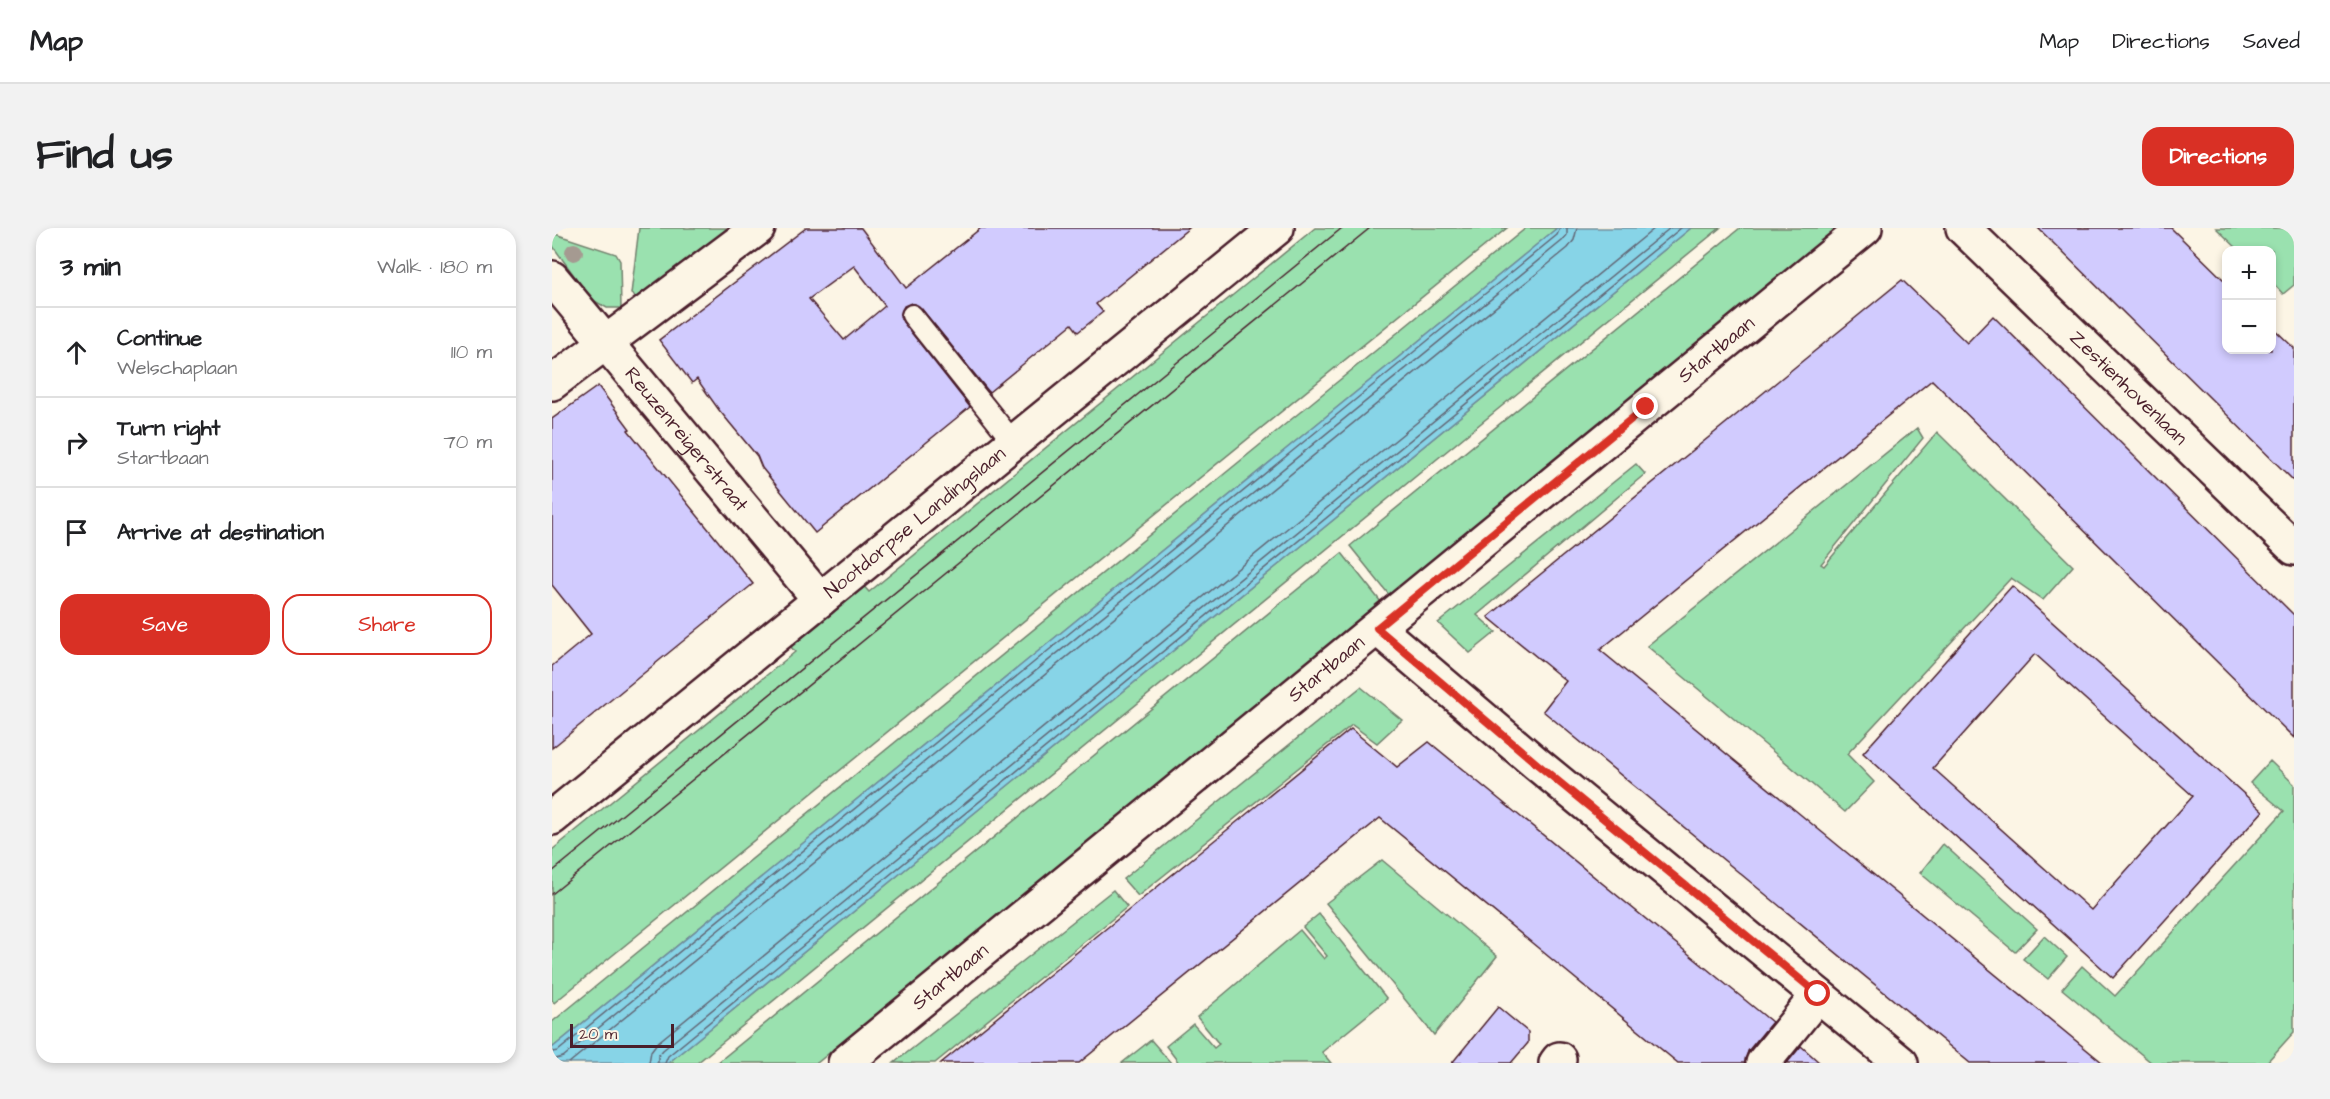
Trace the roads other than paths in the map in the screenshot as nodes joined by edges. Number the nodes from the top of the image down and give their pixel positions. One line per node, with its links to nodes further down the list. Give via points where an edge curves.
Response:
1 (758, 228): 7 (street)
2 (1277, 228): 9 (street, Nootdorpse Landingslaan)
3 (1865, 228): 12 (street, Startbaan)
4 (1963, 228): 10 (street, Zestienhovenlaan)
5 (552, 278): 7 (street, Reuzenreigerstraat)
6 (912, 315): 9 (lane)
7 (605, 342): 8 (street); 11 (street, Reuzenreigerstraat)
8 (552, 383)
9 (1014, 443): 11 (street, Nootdorpse Landingslaan)
10 (2294, 548)
11 (820, 600): 13 (street, Nootdorpse Landingslaan)
12 (1377, 628): 14 (street); 15 (street, Startbaan)
13 (552, 818)
14 (1818, 994): 16 (street); 17 (street)
15 (845, 1063)
16 (1763, 1063)
17 (1901, 1063)

